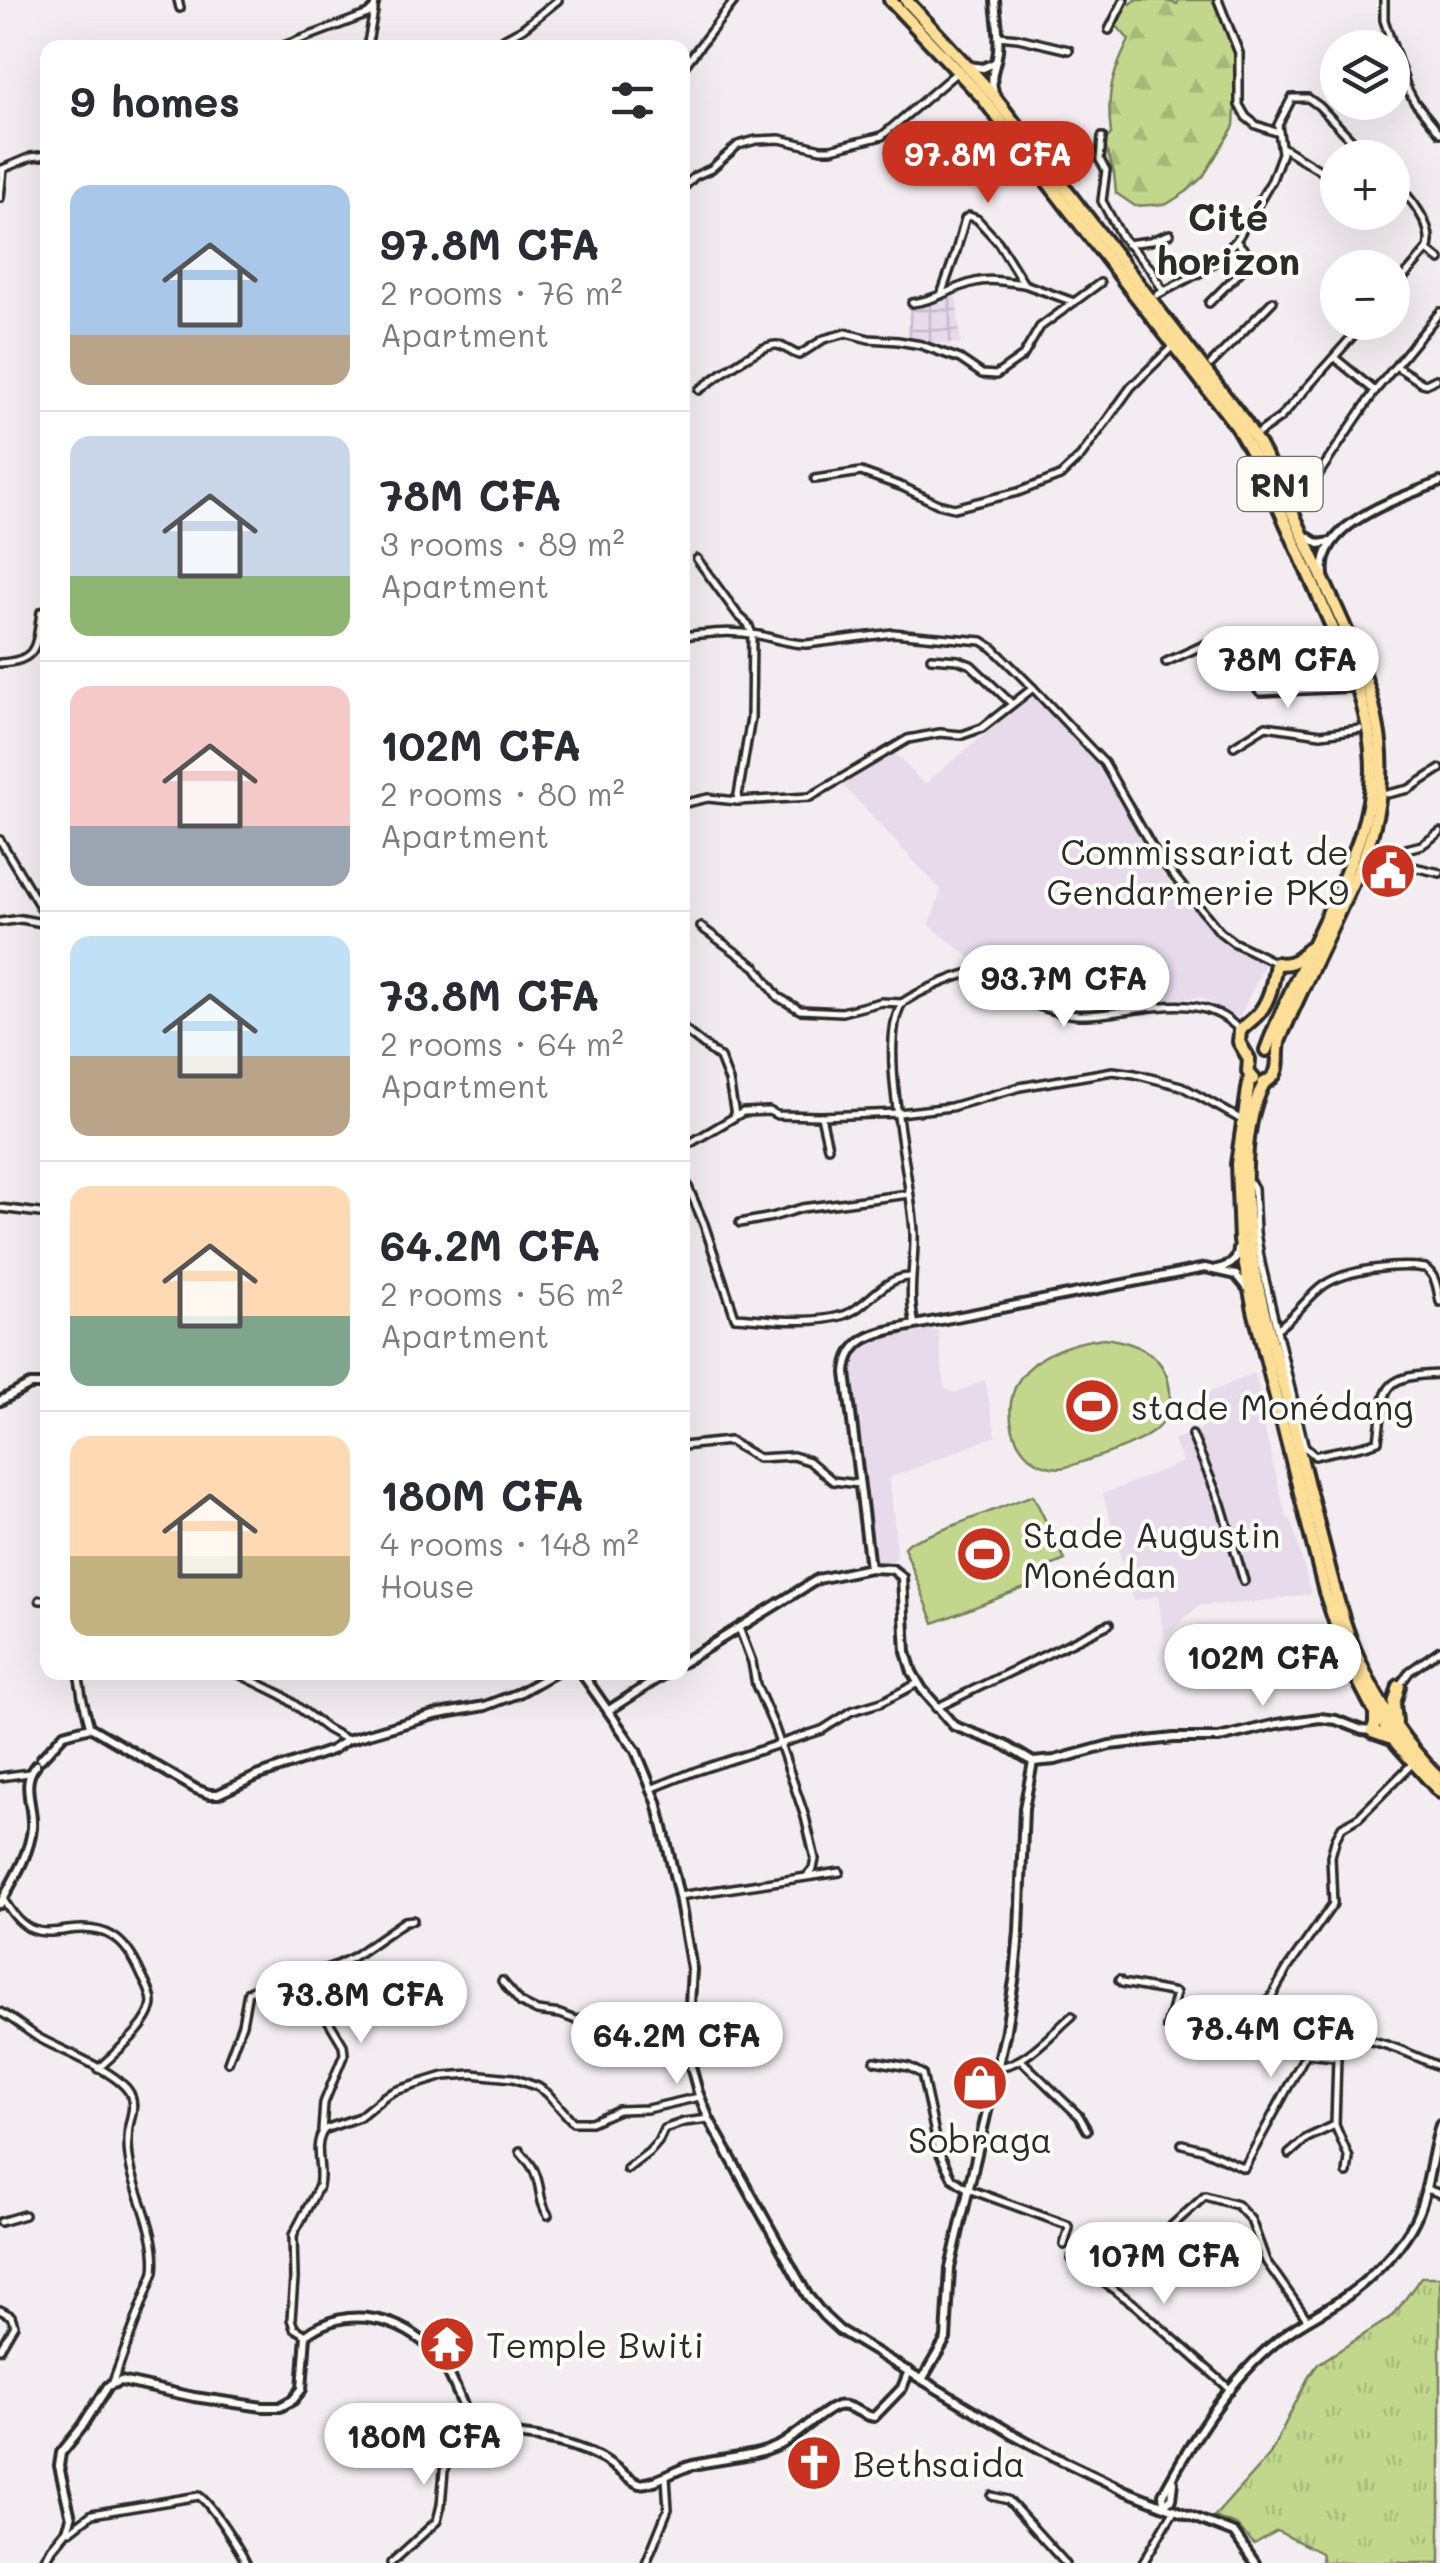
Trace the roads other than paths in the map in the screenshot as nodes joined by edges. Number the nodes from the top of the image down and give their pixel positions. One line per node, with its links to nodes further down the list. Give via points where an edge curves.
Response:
1 (178, 0): 11 (street)
2 (558, 0): 16 (street)
3 (735, 0): 18 (street)
4 (890, 0): 20 (highway, RN1)
5 (906, 0): 20 (highway, RN1)
6 (995, 0): 13 (street)
7 (1124, 0): 12 (street)
8 (1218, 0): 23 (street, via 1240,53 1239,105 1256,125)
9 (1384, 0): 22 (street, via 1406,88)
10 (375, 4): 14 (street, via 361,18); 15 (street)
11 (180, 8)
12 (1109, 30)
13 (998, 36): 17 (street); 19 (street)
14 (300, 40)
15 (368, 40)
16 (502, 40)
17 (1069, 50)
18 (690, 59)
19 (995, 62): 20 (street); 21 (street, via 991,80)
20 (963, 69): 21 (highway, RN1); 30 (street, via 882,136 821,149 756,140 738,145); 48 (highway, RN1)
21 (998, 102): 58 (highway, RN1, via 1232,402)
22 (1440, 133)
23 (1279, 134): 25 (street, via 1290,101 1308,98); 26 (street)
24 (1102, 137): 35 (street, via 1102,201)
25 (1352, 140)
26 (1282, 148): 29 (street); 34 (street, via 1272,180)
27 (40, 156): 28 (street)
28 (1, 170): 32 (street)
29 (1320, 170)
30 (690, 181)
31 (1410, 197): 36 (street, via 1430,235)
32 (0, 198)
33 (1170, 234): 35 (street)
34 (1236, 241): 35 (street, via 1213,263 1160,293 1151,268); 45 (street, via 1248,264)
35 (1127, 244)
36 (1427, 250): 37 (street); 38 (street)
37 (1440, 260)
38 (1410, 270)
39 (1100, 283): 42 (street)
40 (1024, 284): 41 (street, via 972,282); 41 (street, via 998,242 970,216); 42 (street)
41 (941, 295): 44 (street)
42 (1074, 302): 53 (street, via 1040,327 1024,356 996,374 922,346 846,334 799,355 768,347)
43 (1273, 302): 50 (street)
44 (912, 303)
45 (1208, 303)
46 (1440, 312): 51 (street)
47 (1350, 340): 49 (street)
48 (1175, 346): 56 (street, via 1131,386 1060,476 1018,492 954,508 861,472); 87 (highway, RN1, via 1264,474 1364,706 1372,764 1367,812)
49 (1334, 358): 54 (street); 55 (street)
50 (1212, 364)
51 (1397, 367): 52 (street, via 1422,383); 54 (street)
52 (1436, 379)
53 (700, 390)
54 (1375, 391): 58 (street, via 1314,480)
55 (1260, 432)
56 (815, 479)
57 (1440, 482): 60 (street, via 1370,512)
58 (1287, 498): 59 (highway, RN1)
59 (1301, 530): 60 (street, via 1319,544); 62 (highway, RN1)
60 (1336, 539): 62 (street, via 1323,559)
61 (697, 559): 64 (street)
62 (1326, 586): 92 (highway, RN1, via 1378,723 1380,788 1361,864)
63 (40, 612): 68 (street, via 32,654)
64 (752, 634): 65 (street); 69 (street, via 796,644 893,632 973,640 993,648); 76 (street, via 752,718)
65 (690, 635)
66 (931, 658): 71 (street, via 971,665)
67 (1166, 662): 70 (street, via 1210,644 1260,692)
68 (0, 663)
69 (1034, 688): 71 (street); 88 (street, via 1104,762 1156,854 1220,932)
70 (1349, 688)
71 (1012, 704): 76 (street, via 969,733 908,739 810,798)
72 (1360, 729): 73 (street, via 1321,734 1266,726)
73 (1234, 746)
74 (1440, 769): 75 (street)
75 (1387, 794)
76 (737, 801): 77 (street)
77 (690, 802)
78 (1440, 832): 81 (street)
79 (0, 840): 83 (street)
80 (1371, 856): 81 (street)
81 (1381, 859): 82 (street)
82 (1440, 873)
83 (40, 908)
84 (40, 921): 85 (street)
85 (0, 922)
86 (701, 926): 89 (street, via 800,1010 842,1012)
87 (1318, 935): 88 (highway, via 1300,958); 92 (highway, RN1)
88 (1276, 963): 90 (highway, via 1266,1000)
89 (902, 1002): 90 (street, via 979,974 1070,1014 1186,1007 1214,1013); 96 (street, via 893,1030)
90 (1240, 1032): 92 (highway, via 1246,1045); 93 (highway)
91 (690, 1034): 97 (street, via 720,1058)
92 (1267, 1053): 93 (highway, RN1); 95 (highway, RN1, via 1279,1064)
93 (1249, 1059): 94 (highway, RN1)
94 (1250, 1076): 95 (highway); 99 (highway, RN1)
95 (1264, 1082): 102 (highway, RN1, via 1251,1127)
96 (898, 1114): 98 (street); 99 (street, via 1113,1071 1181,1086); 104 (street)
97 (734, 1116): 98 (street); 100 (street)
98 (821, 1116): 101 (street)
99 (1242, 1120): 108 (highway, RN1)
100 (690, 1143)
101 (828, 1147)
102 (1247, 1182): 114 (street, via 1254,1188 1258,1248); 117 (highway, RN1, via 1251,1248)
103 (690, 1192): 110 (street, via 735,1317 805,1321 847,1314 889,1283)
104 (909, 1194): 107 (street); 110 (street)
105 (0, 1208): 106 (street)
106 (40, 1213)
107 (740, 1223)
108 (1238, 1224): 109 (street, via 1235,1261); 112 (highway, RN1)
109 (1216, 1269): 112 (street, via 1241,1278); 113 (street)
110 (910, 1278): 113 (street)
111 (1440, 1302): 114 (street, via 1425,1268 1379,1268 1332,1280)
112 (1254, 1310): 139 (highway, RN1, via 1334,1622)
113 (916, 1325): 122 (street, via 867,1338 848,1357)
114 (1278, 1328): 117 (street)
115 (1440, 1374): 121 (street, via 1394,1381 1382,1405 1378,1441 1315,1456)
116 (40, 1385): 118 (street)
117 (1288, 1387): 121 (highway, RN1)
118 (0, 1401)
119 (1192, 1435): 124 (street)
120 (690, 1445): 122 (street, via 729,1441 758,1458 809,1460 832,1481)
121 (1301, 1445): 134 (highway, RN1, via 1342,1612)
122 (859, 1484): 123 (street)
123 (870, 1568): 126 (street, via 810,1582); 135 (street, via 892,1569 902,1578 906,1652)
124 (1244, 1581)
125 (1109, 1624): 137 (street)
126 (739, 1628): 128 (street); 144 (street)
127 (1440, 1650): 136 (street)
128 (690, 1658)
129 (79, 1680): 140 (street)
130 (251, 1680): 143 (street)
131 (542, 1680): 143 (street, via 485,1706)
132 (587, 1680): 138 (street)
133 (656, 1680): 138 (street)
134 (1368, 1680): 136 (highway, via 1384,1691); 142 (highway, RN1)
135 (918, 1682): 137 (street); 144 (street, via 829,1727)
136 (1398, 1686): 142 (highway)
137 (936, 1708): 145 (street, via 954,1726)
138 (609, 1710): 150 (street)
139 (1375, 1712): 141 (highway); 142 (highway, RN1)
140 (90, 1727): 143 (street, via 213,1794); 147 (street, via 64,1734)
141 (1372, 1731): 142 (highway); 145 (street, via 1320,1718 1219,1738 1110,1745)
142 (1395, 1734): 146 (highway, RN1); 149 (highway, RN1)
143 (347, 1740)
144 (780, 1743): 150 (street); 153 (street, via 815,1859)
145 (1033, 1762): 169 (street, via 1024,1808 1015,1975)
146 (1413, 1763): 151 (highway, RN1); 163 (street, via 1336,1838 1332,1904 1263,2020)
147 (29, 1773): 148 (street); 155 (street, via 30,1838)
148 (0, 1776)
149 (1440, 1778)
150 (653, 1788): 154 (street)
151 (1440, 1792)
152 (840, 1872): 153 (street)
153 (807, 1876): 154 (street)
154 (678, 1896): 162 (street, via 692,1969)
155 (2, 1902): 171 (street, via 35,1930 104,1931 134,1956 150,1992 148,2017)
156 (412, 1920): 157 (street, via 326,1970)
157 (308, 1972): 168 (street, via 248,1992); 177 (street, via 344,2054 324,2103)
158 (1119, 1980): 163 (street, via 1176,1993 1167,2027 1181,2034)
159 (502, 1981): 162 (street, via 537,2011 576,2020 628,2012 647,2023)
160 (0, 2012): 171 (street)
161 (1072, 2016): 166 (street)
162 (689, 2030): 172 (street)
163 (1288, 2040): 164 (street)
164 (1306, 2054): 165 (street); 178 (street, via 1244,2168)
165 (1337, 2057): 170 (street, via 1362,2040); 174 (street)
166 (1021, 2060): 169 (street); 176 (street)
167 (875, 2061): 184 (street, via 922,2074 947,2171)
168 (228, 2062)
169 (999, 2066): 184 (street)
170 (1440, 2067)
171 (98, 2069): 198 (street, via 132,2096 130,2164 155,2263)
172 (700, 2097): 173 (street); 177 (street, via 573,2122 546,2093 523,2081 444,2076 389,2094)
173 (709, 2118): 181 (street, via 664,2129); 196 (street, via 812,2303 839,2330)
174 (1335, 2125): 180 (street); 182 (street, via 1349,2158)
175 (1440, 2125): 183 (street)
176 (1087, 2130)
177 (322, 2132): 194 (street, via 320,2186 292,2242 291,2319)
178 (1182, 2144)
179 (520, 2150): 187 (street)
180 (1290, 2154)
181 (626, 2169)
182 (1347, 2173)
183 (1425, 2188): 185 (street); 193 (street, via 1416,2218 1371,2276)
184 (968, 2189): 189 (street, via 1067,2225); 197 (street, via 950,2268 946,2339)
185 (1440, 2194)
186 (24, 2215): 188 (street)
187 (548, 2215)
188 (0, 2222)
189 (1064, 2245)
190 (1086, 2248): 193 (street, via 1126,2250 1167,2230 1205,2196 1223,2199 1251,2220 1266,2261)
191 (1071, 2259): 199 (street, via 1134,2304)
192 (0, 2310): 195 (street, via 14,2324)
193 (1307, 2319): 199 (street, via 1270,2346)
194 (306, 2335): 198 (street, via 302,2389 280,2407); 200 (street, via 364,2317 408,2332 440,2360)
195 (0, 2349)
196 (909, 2372): 197 (street); 201 (street, via 874,2417 837,2406 774,2448)
197 (923, 2378): 204 (street, via 1036,2447)
198 (113, 2382): 208 (street, via 61,2453)
199 (1231, 2390): 202 (street, via 1193,2440)
200 (475, 2432): 201 (street, via 566,2444 639,2484); 211 (street, via 444,2471 437,2521)
201 (666, 2477): 212 (street, via 668,2509)
202 (1170, 2489): 204 (street); 205 (street); 207 (street)
203 (992, 2496): 213 (street, via 1008,2500)
204 (1145, 2498): 205 (street)
205 (1164, 2504): 206 (street)
206 (1176, 2509): 207 (street); 214 (street)
207 (1185, 2512): 215 (street, via 1234,2533)
208 (67, 2530): 209 (street); 210 (street, via 92,2514 198,2496)
209 (44, 2563)
210 (246, 2563)
211 (391, 2563)
212 (646, 2563)
213 (1065, 2563)
214 (1143, 2563)
215 (1255, 2563)

